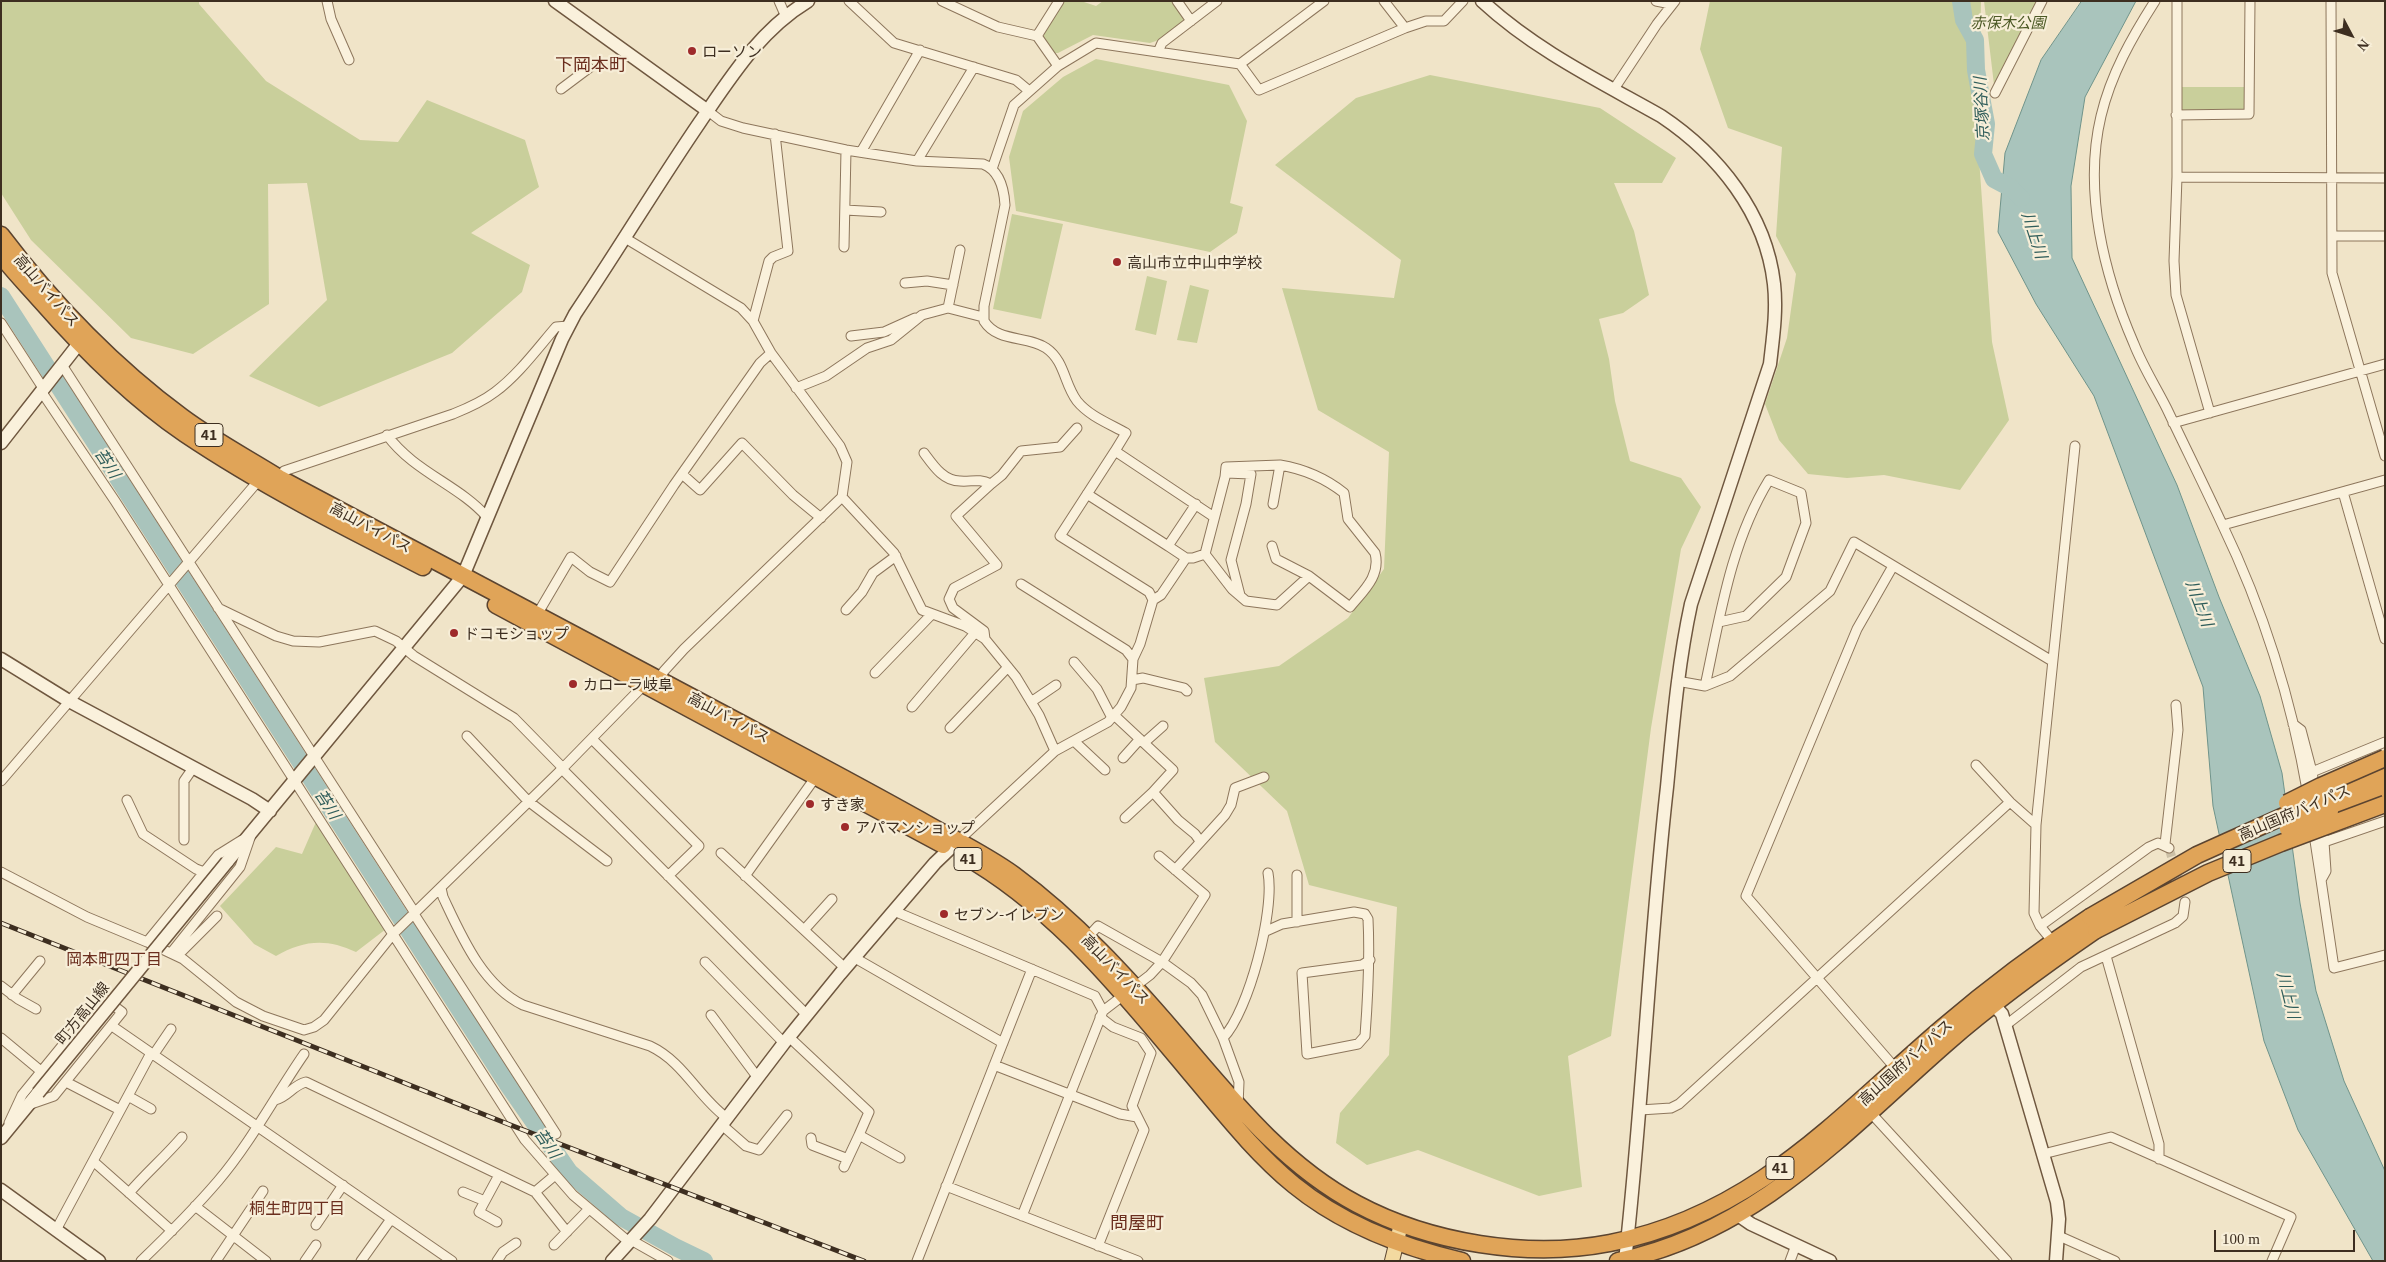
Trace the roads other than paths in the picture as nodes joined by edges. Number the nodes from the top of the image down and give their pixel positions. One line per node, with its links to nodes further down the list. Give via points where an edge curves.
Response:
1 (327, 1): 27 (street, via 331,20)
2 (555, 1): 36 (street)
3 (779, 1): 21 (street)
4 (808, 1): 21 (street)
5 (849, 1): 25 (street, via 894,43)
6 (942, 1): 24 (street, via 998,27)
7 (1059, 1): 24 (street)
8 (1177, 1): 22 (street)
9 (1217, 1): 22 (street)
10 (1324, 1): 28 (street)
11 (1384, 1): 23 (street)
12 (1463, 1): 23 (street, via 1444,21 1426,21)
13 (1482, 1): 33 (street, via 1540,47)
14 (1656, 1): 20 (street)
15 (2042, 1): 35 (street)
16 (2155, 1): 72 (street, via 2121,59 2109,90 2097,137 2095,191 2101,237 2121,311)
17 (2177, 1): 37 (street)
18 (2250, 1): 37 (street, via 2249,114)
19 (2331, 1): 44 (street)
20 (1673, 3): 33 (street)
21 (786, 17): 36 (street, via 745,58)
22 (1191, 21): 26 (street, via 1162,43)
23 (1405, 28): 28 (street, via 1259,90)
24 (1038, 36): 29 (street)
25 (920, 50): 30 (street); 40 (street)
26 (1158, 52): 28 (street); 29 (street, via 1096,43)
27 (349, 60)
28 (1240, 64)
29 (1058, 66): 34 (street)
30 (974, 67): 34 (street, via 1016,80); 41 (street)
31 (589, 68): 32 (street)
32 (561, 89)
33 (1614, 89): 126 (street, via 1679,128 1715,162 1741,196 1758,227 1774,283 1770,364 1692,604)
34 (1028, 90): 42 (street, via 1014,105)
35 (1995, 93)
36 (708, 111): 38 (street, via 721,121); 51 (street)
37 (2176, 115): 43 (street)
38 (775, 134): 39 (street); 60 (street, via 788,251 769,261)
39 (846, 150): 40 (street); 46 (street)
40 (861, 152): 41 (street)
41 (917, 161): 42 (street, via 983,164)
42 (992, 169): 59 (street, via 999,180 1005,204)
43 (2177, 177): 44 (street); 71 (street, via 2176,295)
44 (2331, 177): 45 (street); 49 (street)
45 (2385, 178)
46 (845, 210): 47 (street); 52 (street)
47 (881, 212)
48 (1, 235): 64 (highway, 高山バイパス / 41)
49 (2332, 236): 50 (street); 68 (street, via 2332,273)
50 (2385, 236)
51 (625, 238): 60 (street, via 741,308); 62 (street)
52 (844, 247)
53 (960, 250): 56 (street)
54 (1, 255): 64 (highway, 高山バイパス / 41)
55 (905, 284): 56 (street, via 927,281)
56 (952, 285): 57 (street)
57 (948, 308): 58 (street); 59 (street)
58 (922, 315): 63 (street, via 884,332); 69 (street, via 891,340 868,348 826,376)
59 (983, 317): 77 (street, via 991,329 1003,336 1034,342 1052,352 1063,367 1077,401 1086,410 1126,433)
60 (752, 321): 65 (street)
61 (1, 323): 70 (street)
62 (568, 326): 74 (street, via 556,327 506,382 486,398 453,414); 92 (street)
63 (851, 336)
64 (82, 339): 67 (street); 83 (highway, 高山バイパス / 41, via 182,417); 84 (highway, 高山バイパス / 41, via 142,400 184,433)
65 (771, 353): 69 (street); 82 (street, via 760,363)
66 (2385, 364): 68 (street)
67 (61, 366): 70 (street); 101 (street)
68 (2360, 371): 71 (street); 79 (street)
69 (796, 388): 89 (street, via 846,457)
70 (43, 389): 75 (street); 105 (street)
71 (2210, 413): 72 (street)
72 (2173, 423): 95 (street)
73 (1077, 428): 86 (street, via 1060,447 1022,451)
74 (388, 435): 83 (street, via 284,471); 92 (street, via 399,451 478,506)
75 (1, 443)
76 (2075, 446): 120 (street)
77 (1115, 450): 88 (street); 90 (street)
78 (924, 453): 86 (street, via 947,478 960,481 978,479)
79 (2385, 456)
80 (1280, 465): 81 (street, via 1226,467); 91 (street); 103 (street, via 1303,470 1344,493 1348,519 1377,559 1370,583 1350,607)
81 (1226, 473): 93 (street); 107 (street, via 1251,474 1231,560)
82 (682, 474): 94 (street, via 700,490 742,443 792,495); 110 (street, via 610,582 571,557)
83 (279, 478): 104 (highway, 高山バイパス / 41)
84 (259, 480): 101 (street); 104 (highway, 高山バイパス / 41, via 336,523)
85 (2385, 480): 87 (street)
86 (990, 484): 115 (street, via 956,516 997,565 954,588 950,600 953,608 984,631)
87 (2343, 492): 95 (street); 116 (street)
88 (1087, 494): 96 (street); 108 (street, via 1060,536 1149,592)
89 (842, 497): 94 (street); 99 (street)
90 (1196, 504): 93 (street); 96 (street)
91 (1273, 504)
92 (488, 517): 104 (street)
93 (1214, 517): 98 (street)
94 (820, 518): 124 (street, via 684,649)
95 (2223, 525): 136 (street, via 2269,642)
96 (1168, 546): 100 (street)
97 (1272, 546): 103 (street, via 1276,558)
98 (1205, 554): 100 (street); 107 (street)
99 (896, 556): 111 (street, via 873,573); 112 (street, via 922,610)
100 (1186, 558): 108 (street, via 1161,595)
101 (188, 563): 105 (street); 109 (street)
102 (1893, 566): 120 (street); 129 (street, via 1854,542 1830,591 1730,676); 211 (street, via 1856,629 1746,896)
103 (1308, 576): 107 (street, via 1277,605 1246,601)
104 (460, 580): 117 (street); 124 (highway, 高山バイパス / 41); 128 (highway, 高山バイパス / 41)
105 (170, 584): 131 (street); 156 (street)
106 (1021, 584): 119 (street, via 1126,650)
107 (1240, 595)
108 (1153, 600): 119 (street)
109 (218, 608): 117 (street, via 284,639 319,642 375,631); 145 (street)
110 (541, 608)
111 (846, 610)
112 (931, 614): 114 (street, via 965,626); 123 (street)
113 (1719, 622): 113 (street, via 1736,551 1758,496 1768,480 1801,493 1806,523 1786,577 1746,616); 129 (street)
114 (974, 634): 115 (street); 134 (street)
115 (985, 639): 122 (street)
116 (2385, 639)
117 (405, 647): 145 (street); 150 (street, via 414,656 514,718)
118 (1, 659): 131 (street)
119 (1133, 659): 125 (street)
120 (2052, 661): 168 (street)
121 (1074, 662): 135 (street, via 1097,689)
122 (1008, 667): 132 (street); 138 (street)
123 (875, 673)
124 (659, 680): 173 (highway, 高山バイパス / 41, via 855,784)
125 (1132, 680): 130 (street, via 1143,678); 135 (street, via 1127,699)
126 (1678, 681): 129 (street); 241 (street, via 1655,905)
127 (1056, 685): 132 (street)
128 (643, 686): 140 (street); 155 (highway, 高山バイパス / 41)
129 (1705, 686)
130 (1187, 691)
131 (69, 701): 149 (street); 157 (street)
132 (1031, 702): 144 (street)
133 (2176, 705): 194 (street, via 2178,730 2167,846 2158,843 2149,847)
134 (912, 708)
135 (1113, 716): 141 (street); 142 (street)
136 (2293, 724): 152 (street, via 2302,730); 185 (street)
137 (1163, 726): 141 (street)
138 (950, 728)
139 (466, 736): 161 (street)
140 (592, 739): 150 (street); 183 (street, via 699,846)
141 (1142, 740): 146 (street); 159 (street, via 1173,770)
142 (1074, 741): 144 (street); 151 (street)
143 (2385, 742): 152 (street)
144 (1055, 751): 173 (street)
145 (313, 758): 156 (street); 190 (street)
146 (1123, 758)
147 (2385, 758): 175 (highway, 41, bridge, via 2283,805)
148 (1976, 765): 162 (street)
149 (193, 768): 165 (street); 170 (street, via 184,781)
150 (562, 768): 161 (street); 183 (street)
151 (1105, 770)
152 (2312, 772): 172 (street)
153 (2385, 774): 163 (highway, 高山国府バイパス / 41)
154 (1264, 777): 171 (street, via 1235,788 1228,810)
155 (815, 778): 173 (highway, 高山バイパス / 41); 184 (street)
156 (295, 780): 165 (street, 町方高山線); 197 (street)
157 (1, 781)
158 (2385, 789): 163 (highway, 高山国府バイパス / 41)
159 (1153, 792): 166 (street); 171 (street)
160 (127, 800): 180 (street, via 143,834)
161 (528, 801): 177 (street); 186 (street)
162 (2010, 802): 168 (street); 211 (street)
163 (2327, 804): 175 (highway, 高山国府バイパス / 41, bridge); 193 (highway, 高山国府バイパス / 41, bridge)
164 (2385, 804): 193 (highway, 41, bridge, via 2235,862)
165 (270, 811): 169 (street, 町方高山線)
166 (1125, 818)
167 (2385, 821): 172 (street)
168 (2036, 826): 194 (street, via 2034,913)
169 (252, 833): 180 (street, via 218,856); 202 (street, via 240,868); 237 (street, 町方高山線, bridge)
170 (184, 840)
171 (1200, 841): 178 (street)
172 (2324, 842): 185 (street, via 2326,871)
173 (954, 845): 189 (street); 198 (highway, 高山バイパス / 41, via 1006,869); 213 (highway, 高山バイパス / 41, via 1050,919)
174 (721, 853): 184 (street)
175 (2197, 855): 193 (highway, 高山国府バイパス / 41, bridge)
176 (1158, 856): 178 (street)
177 (607, 861)
178 (1175, 870): 208 (street, via 1205,895)
179 (1, 872): 199 (street, via 87,917)
180 (204, 872): 199 (street)
181 (1268, 873): 196 (street, via 1270,892)
182 (1297, 875): 192 (street)
183 (668, 876): 219 (street)
184 (745, 876): 195 (street)
185 (2321, 880): 201 (street, via 2334,968)
186 (441, 888): 190 (street); 245 (street, via 470,948 506,996 523,1005 666,1054 681,1067)
187 (832, 899): 195 (street)
188 (2185, 902): 203 (street, via 2183,916 2175,923)
189 (894, 911): 204 (street); 210 (street)
190 (413, 914): 197 (street); 247 (street)
191 (217, 916): 202 (street)
192 (1297, 922): 196 (street); 205 (street, via 1354,912 1365,914 1368,918)
193 (2093, 924): 200 (highway, 高山国府バイパス / 41); 215 (highway, 高山国府バイパス / 41)
194 (2040, 926): 200 (street)
195 (804, 930): 209 (street)
196 (1264, 932): 224 (street, via 1257,965 1235,1024)
197 (394, 933): 202 (street, via 324,1020 304,1030 276,1022 249,1009); 257 (street, via 525,1140)
198 (1086, 938): 208 (street, via 1098,926); 213 (highway, 高山バイパス / 41)
199 (147, 942): 202 (street)
200 (2053, 942): 230 (highway, 高山国府バイパス / 41, via 1983,994)
201 (2385, 954)
202 (174, 955)
203 (2106, 956): 220 (street, via 2081,967); 254 (street, via 2159,1144)
204 (854, 958): 209 (street); 226 (street)
205 (1370, 960): 205 (street, via 1365,1036 1358,1044 1307,1054 1302,973 1362,965)
206 (40, 961): 214 (street)
207 (705, 962): 225 (street)
208 (1162, 962): 213 (street); 224 (street, via 1202,995)
209 (845, 968): 219 (street)
210 (1032, 969): 217 (street, via 1095,996); 226 (street)
211 (1816, 978): 230 (street); 241 (street, via 1679,1104 1663,1110)
212 (1, 986): 214 (street)
213 (1130, 991): 217 (street); 238 (highway, 高山バイパス / 41); 281 (highway, 高山バイパス / 41, via 1227,1117 1270,1164 1320,1203 1363,1228)
214 (12, 995): 216 (street)
215 (1993, 1004): 220 (street); 242 (highway, 高山国府バイパス / 41)
216 (36, 1008)
217 (1102, 1014): 234 (street); 244 (street, via 1113,1027 1141,1038 1151,1053 1132,1106)
218 (711, 1015): 232 (street)
219 (807, 1015): 225 (street)
220 (2006, 1025): 252 (street)
221 (112, 1026): 227 (street); 231 (street, via 122,1012 102,997); 233 (street)
222 (170, 1029): 227 (street)
223 (1, 1038): 231 (street)
224 (1223, 1038): 238 (street, via 1239,1082)
225 (786, 1040): 232 (street); 248 (street, via 869,1112)
226 (1003, 1043): 229 (street)
227 (152, 1054): 235 (street); 246 (street)
228 (304, 1054): 236 (street)
229 (994, 1065): 234 (street); 259 (street)
230 (1896, 1069): 279 (highway, 高山国府バイパス / 41, via 1803,1151 1763,1180 1703,1212)
231 (42, 1072): 249 (street, via 22,1095)
232 (758, 1078): 245 (street)
233 (66, 1082): 237 (street, via 54,1096); 240 (street)
234 (1070, 1094): 244 (street, via 1120,1114); 269 (street)
235 (128, 1096): 239 (street); 240 (street)
236 (275, 1100): 246 (street); 256 (street, via 306,1082)
237 (28, 1106): 249 (street)
238 (1238, 1107): 272 (highway, 高山バイパス / 41, via 1308,1172 1355,1203)
239 (151, 1109)
240 (120, 1110): 255 (street)
241 (1640, 1110): 279 (street)
242 (1870, 1112): 268 (highway, 高山国府バイパス / 41, via 1794,1177); 304 (street)
243 (787, 1115): 245 (street, via 759,1150 746,1146)
244 (1137, 1117): 286 (street, via 1144,1130)
245 (725, 1122): 280 (street)
246 (257, 1126): 258 (street); 266 (street, via 219,1180)
247 (556, 1134)
248 (859, 1136): 251 (street, via 846,1163 812,1145); 253 (street)
249 (2, 1137)
250 (182, 1137): 264 (street)
251 (811, 1138)
252 (2043, 1154): 254 (street, via 2111,1137); 277 (street, via 2057,1202)
253 (900, 1158)
254 (2158, 1159): 307 (street, via 2291,1217)
255 (93, 1161): 264 (street); 274 (street)
256 (499, 1175): 263 (street); 265 (street)
257 (554, 1176): 263 (street); 267 (street)
258 (343, 1185): 270 (street); 273 (street)
259 (946, 1186): 269 (street); 298 (street)
260 (1, 1190): 274 (street)
261 (263, 1192): 278 (street)
262 (463, 1192): 265 (street)
263 (535, 1192): 276 (street)
264 (129, 1193): 275 (street)
265 (485, 1201): 271 (street, via 479,1212)
266 (195, 1206): 275 (street); 278 (street)
267 (588, 1210): 276 (street); 280 (street)
268 (1738, 1215): 285 (street); 287 (highway, 高山国府バイパス / 41, via 1694,1237)
269 (1022, 1216): 286 (street)
270 (392, 1219): 293 (street); 294 (street)
271 (497, 1222)
272 (1401, 1224): 279 (highway, 高山国府バイパス / 41, via 1474,1242 1530,1248 1579,1247); 281 (main road)
273 (316, 1225)
274 (56, 1230): 288 (street)
275 (172, 1231): 289 (street)
276 (567, 1232): 283 (street)
277 (2059, 1236): 305 (street); 306 (street)
278 (232, 1237): 290 (street); 291 (street)
279 (1627, 1239): 287 (street)
280 (631, 1240): 296 (street); 297 (street)
281 (1396, 1242): 300 (main road); 301 (highway, 41)
282 (516, 1243): 295 (street)
283 (554, 1244)
284 (316, 1245): 292 (street)
285 (1796, 1245): 302 (street); 303 (street)
286 (1098, 1246): 299 (street)
287 (1623, 1260)
288 (99, 1261)
289 (142, 1261)
290 (216, 1261)
291 (266, 1261)
292 (305, 1261)
293 (361, 1261)
294 (452, 1261)
295 (497, 1261)
296 (612, 1261)
297 (668, 1261)
298 (917, 1261)
299 (1138, 1261)
300 (1392, 1261)
301 (1462, 1261)
302 (1790, 1261)
303 (1830, 1261)
304 (2007, 1261)
305 (2056, 1261)
306 (2115, 1261)
307 (2272, 1261)

